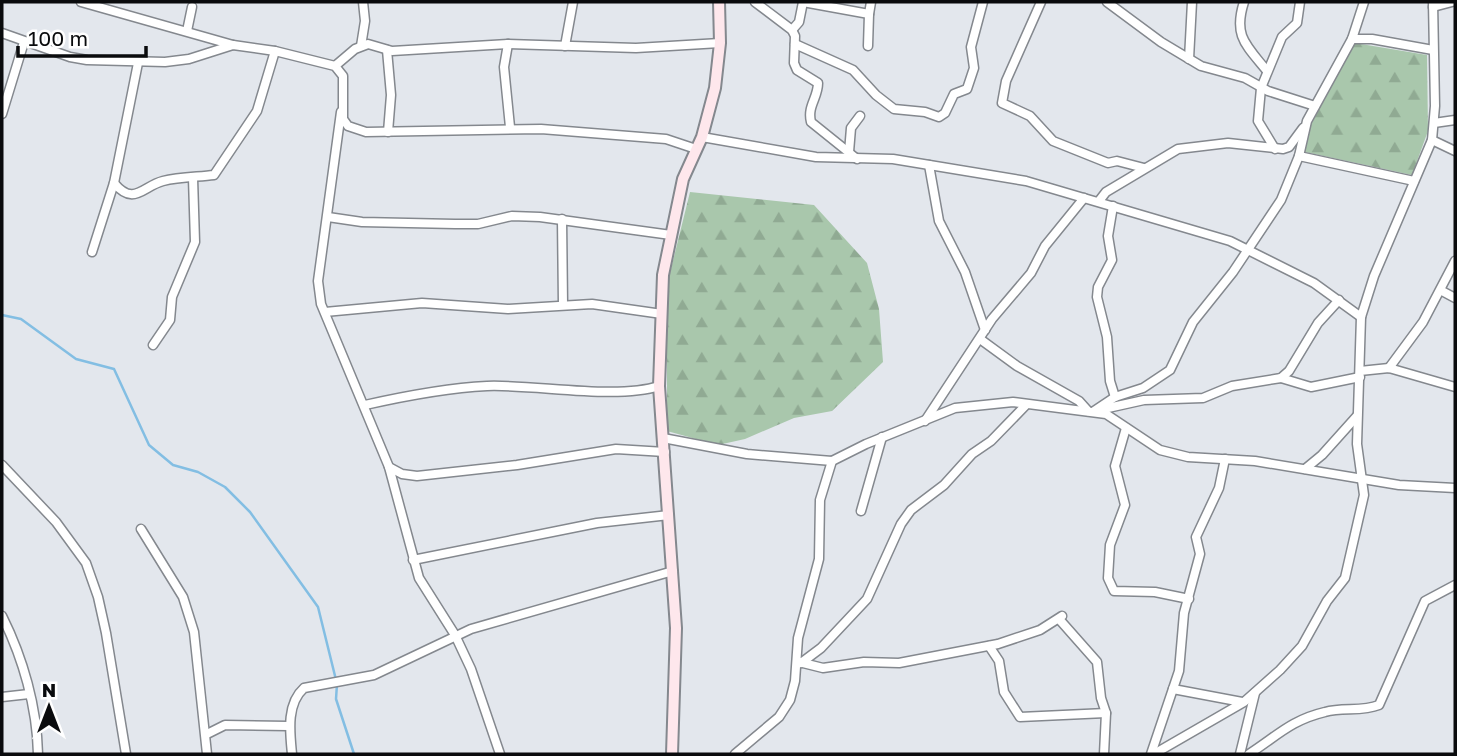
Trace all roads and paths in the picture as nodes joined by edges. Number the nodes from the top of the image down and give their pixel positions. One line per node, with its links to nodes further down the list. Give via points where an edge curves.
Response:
1 (81, 2): 20 (street)
2 (363, 2): 28 (street)
3 (573, 2): 29 (street)
4 (719, 2): 24 (street)
5 (755, 2): 19 (street)
6 (803, 2): 18 (street); 19 (street, via 799,22)
7 (870, 2): 18 (street)
8 (983, 2): 26 (street, via 971,47 972,79 967,89 954,94 939,117 894,108 853,70)
9 (1041, 2): 57 (street, via 1006,81 1002,103 1030,117 1054,141 1108,163 1121,161)
10 (1107, 2): 34 (street)
11 (1192, 2): 34 (street)
12 (1244, 2): 37 (street, via 1238,28)
13 (1300, 2): 37 (street, via 1297,23 1282,37)
14 (1364, 2): 22 (street)
15 (1452, 2): 16 (street)
16 (1433, 4): 32 (street)
17 (192, 7): 20 (street)
18 (869, 14): 30 (street)
19 (792, 30): 26 (street)
20 (187, 31): 27 (street)
21 (2, 33): 23 (street)
22 (1352, 39): 32 (street); 39 (street)
23 (24, 42): 35 (street, via 70,57); 41 (street)
24 (720, 43): 29 (street); 48 (street, via 715,88)
25 (508, 44): 29 (street); 31 (street); 46 (street, via 504,67)
26 (795, 44): 53 (street, via 797,70 818,83 810,106 811,122)
27 (233, 45): 33 (street); 35 (street, via 189,59)
28 (361, 46): 31 (street); 36 (street)
29 (565, 46)
30 (868, 46)
31 (387, 50): 47 (street)
32 (1433, 50): 45 (street)
33 (275, 51): 36 (street); 58 (street, via 257,111 224,163 214,175)
34 (1189, 59): 38 (street)
35 (138, 63): 60 (street)
36 (335, 66): 40 (street, via 343,76)
37 (1267, 71): 38 (street)
38 (1261, 88): 39 (street); 51 (street, via 1258,121)
39 (1315, 106): 44 (street)
40 (341, 109): 47 (street, via 348,126); 64 (street)
41 (2, 114)
42 (860, 116): 53 (street, via 852,128)
43 (1455, 120): 45 (street)
44 (1307, 121): 51 (street, via 1289,147); 54 (street)
45 (1434, 123): 49 (street)
46 (510, 127): 47 (street); 50 (street, via 666,139)
47 (388, 132)
48 (702, 137): 50 (street); 55 (street, via 816,157)
49 (1432, 140): 52 (street); 59 (street)
50 (696, 149): 66 (street, via 683,179)
51 (1275, 149): 57 (street, via 1228,143 1197,145 1171,152)
52 (1455, 151)
53 (849, 152): 55 (street)
54 (1299, 156): 59 (street); 67 (street, via 1281,200)
55 (857, 159): 56 (street)
56 (929, 165): 61 (street, via 1003,176); 77 (street, via 939,221 965,272)
57 (1144, 168): 62 (street)
58 (192, 178): 60 (street, via 164,180 143,194 127,194); 79 (street, via 195,242 172,298 170,320)
59 (1414, 181): 76 (street)
60 (114, 183): 68 (street)
61 (1084, 198): 62 (street); 77 (street)
62 (1099, 201): 63 (street)
63 (1113, 206): 67 (street); 85 (street, via 1108,236 1112,260 1097,297)
64 (328, 217): 65 (street, via 455,224 512,216); 74 (street, via 318,281)
65 (562, 219): 66 (street); 73 (street)
66 (671, 235): 75 (street)
67 (1247, 249): 72 (street); 85 (street, via 1193,322 1170,370 1143,388)
68 (92, 252)
69 (1455, 261): 70 (street)
70 (1442, 291): 71 (street); 80 (street)
71 (1455, 298)
72 (1339, 300): 76 (street); 82 (street)
73 (563, 304): 74 (street, via 465,309 422,303); 75 (street)
74 (325, 312): 86 (street)
75 (662, 314): 83 (street)
76 (1361, 317): 81 (street)
77 (985, 330): 78 (street)
78 (980, 339): 88 (street); 90 (street)
79 (153, 345)
80 (1389, 368): 81 (street); 84 (street)
81 (1360, 374): 82 (street, via 1311,387); 89 (street)
82 (1281, 377): 88 (street, via 1232,386 1203,398 1144,400)
83 (659, 386): 86 (street, via 605,390 487,386); 93 (street)
84 (1455, 387)
85 (1115, 397): 88 (street)
86 (365, 405): 98 (street)
87 (1026, 405): 88 (street); 90 (street, via 971,405); 112 (street, via 944,485 911,510 867,599 821,648)
88 (1091, 411): 91 (street, via 1106,414)
89 (1358, 415): 99 (street); 100 (street)
90 (925, 421): 92 (street)
91 (1126, 428): 95 (street, via 1160,450); 108 (street, via 1115,466 1125,505 1110,545 1110,585 1114,592)
92 (882, 437): 96 (street); 102 (street)
93 (663, 438): 94 (street); 96 (street, via 747,454)
94 (665, 452): 98 (street, via 616,449 417,476); 103 (street)
95 (1225, 459): 99 (street); 108 (street, via 1219,488 1196,537 1200,554)
96 (832, 461): 112 (street, via 820,500 818,559 801,624)
97 (2, 465): 122 (street, via 56,522 86,563 104,622)
98 (389, 467): 105 (street)
99 (1305, 469): 100 (street)
100 (1361, 477): 101 (street, via 1399,485); 114 (street, via 1364,495 1345,578 1293,657)
101 (1455, 488)
102 (861, 511)
103 (669, 515): 105 (street, via 597,523); 106 (street)
104 (141, 529): 120 (street, via 183,597 194,632)
105 (413, 560): 110 (street, via 419,578)
106 (673, 571): 110 (street); 126 (street)
107 (1455, 585): 131 (street, via 1425,601 1379,705 1326,711 1290,723)
108 (1189, 599): 113 (street)
109 (2, 616): 115 (street)
110 (455, 635): 119 (street, via 385,671 304,688); 125 (street, via 494,728)
111 (989, 646): 112 (street, via 899,663 822,668); 118 (street, via 999,661 1004,692 1020,717); 118 (street, via 1040,630 1061,617 1096,659)
112 (798, 662): 127 (street, via 785,710)
113 (1173, 689): 117 (street); 129 (street)
114 (1255, 692): 117 (street); 130 (street)
115 (29, 694): 116 (street); 121 (street)
116 (2, 697)
117 (1244, 702): 129 (street)
118 (1106, 713): 128 (street)
119 (288, 726): 120 (street, via 225,725); 124 (street)
120 (207, 734): 123 (street)
121 (38, 754)
122 (126, 754)
123 (207, 754)
124 (292, 754)
125 (500, 754)
126 (672, 754)
127 (735, 754)
128 (1104, 754)
129 (1152, 754)
130 (1240, 754)
131 (1249, 754)

